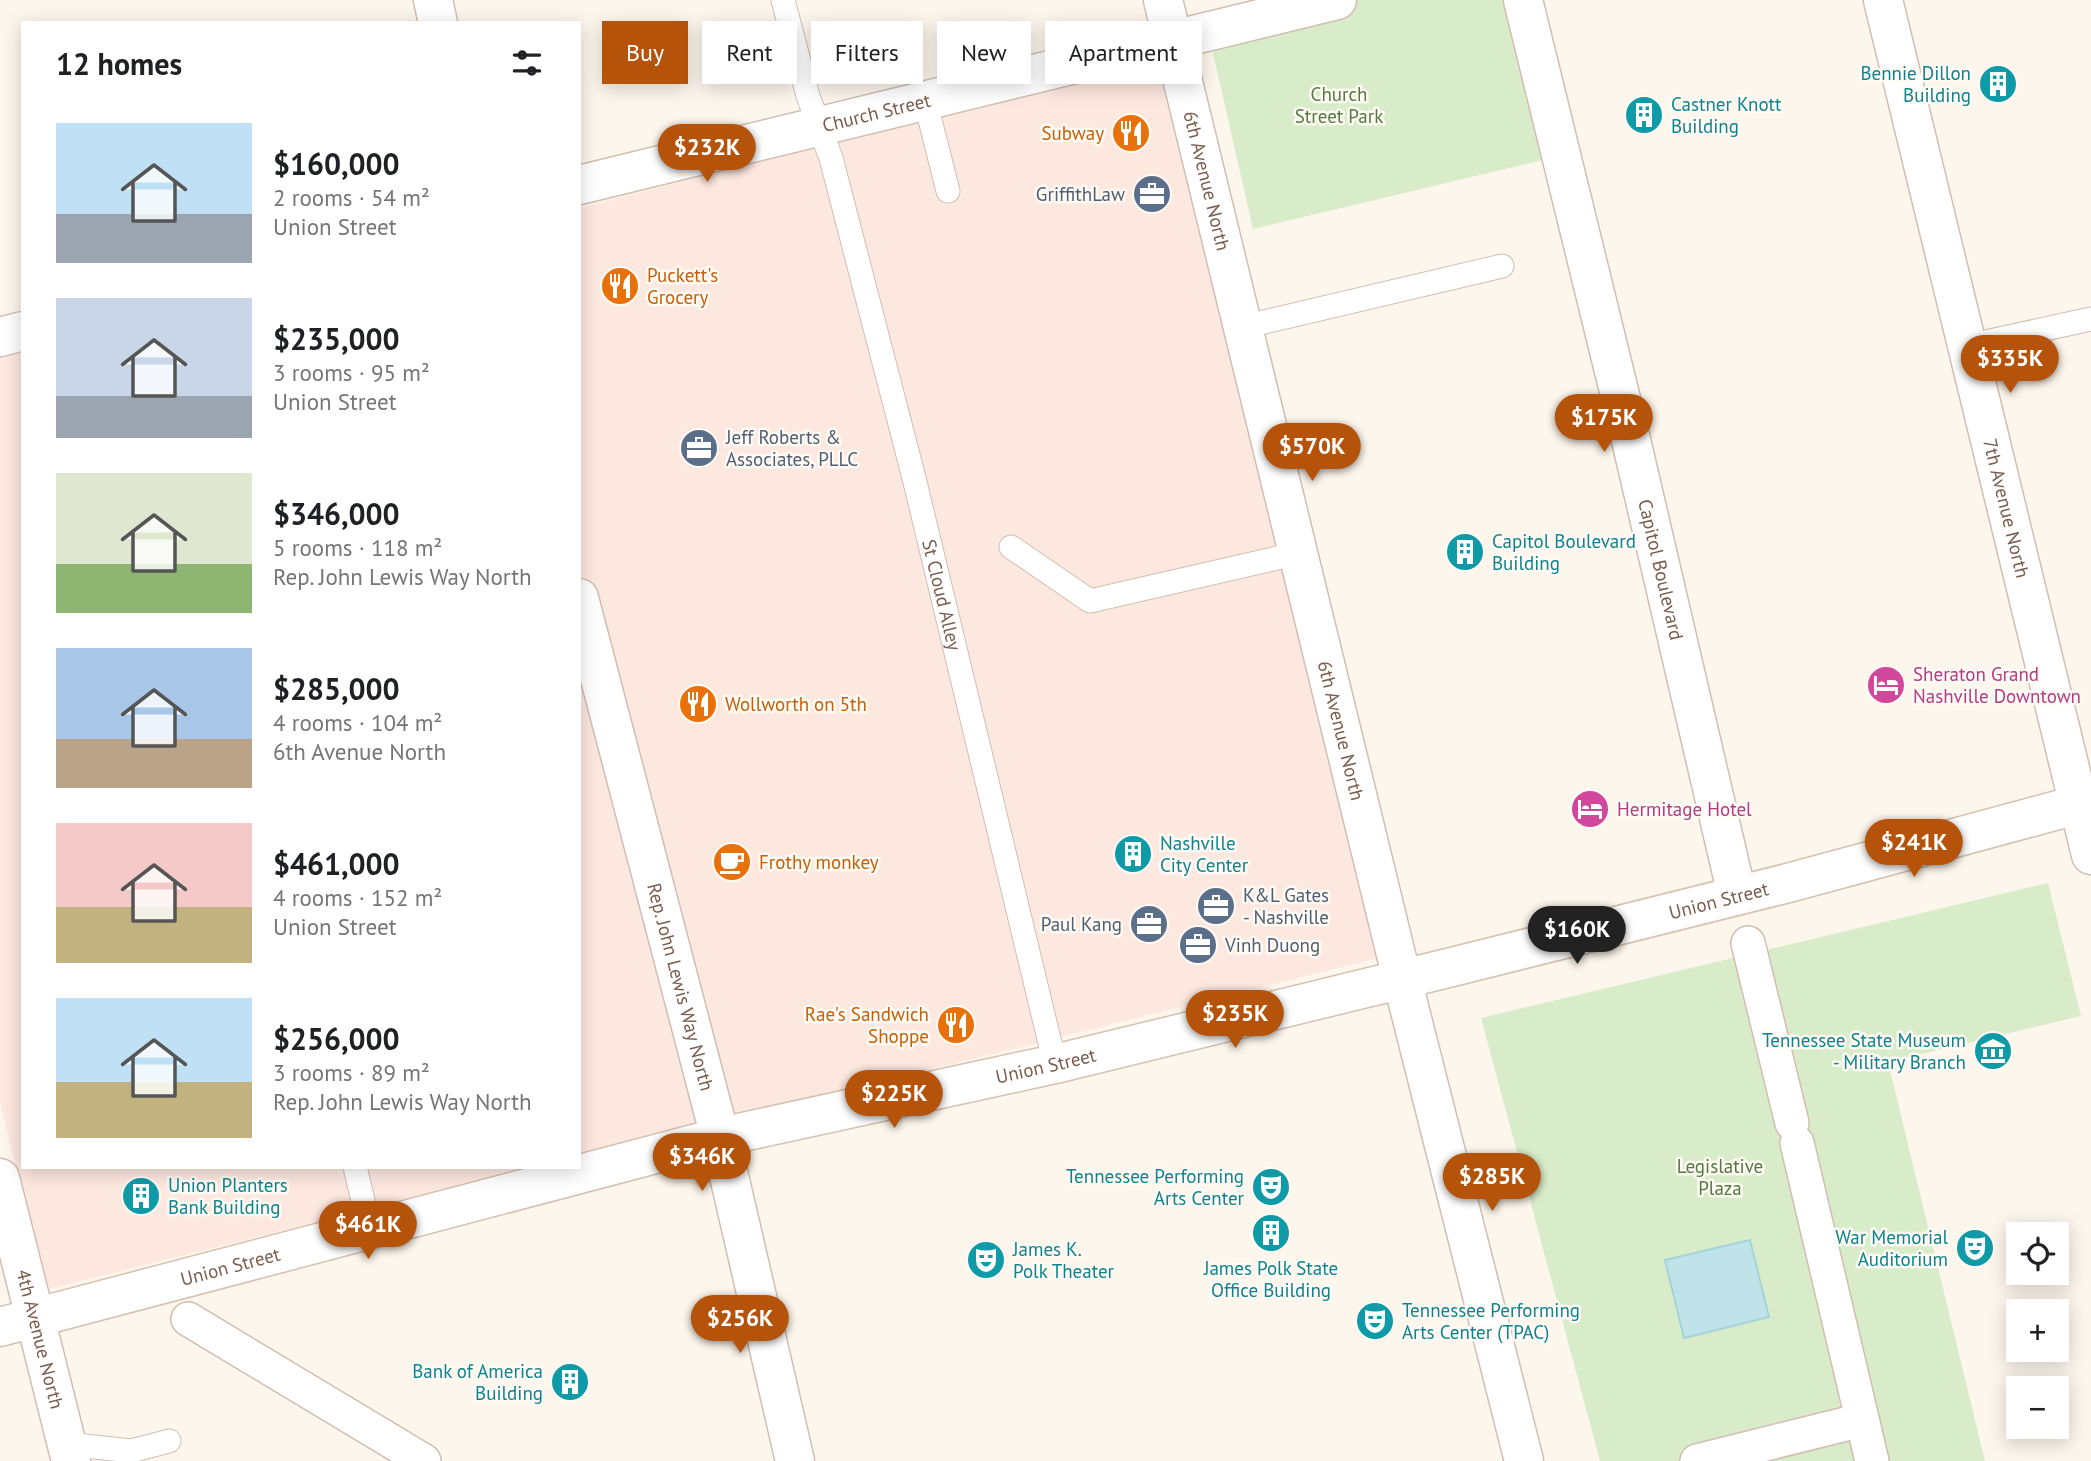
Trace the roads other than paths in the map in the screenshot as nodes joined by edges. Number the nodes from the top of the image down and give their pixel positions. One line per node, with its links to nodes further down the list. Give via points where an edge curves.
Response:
1 (433, 0): 7 (street)
2 (783, 0): 13 (lane, St Cloud Alley, via 807,96)
3 (1163, 0): 8 (street, 6th Avenue North)
4 (1337, 0): 9 (street, Church Street)
5 (1523, 0): 27 (street, Capitol Boulevard)
6 (1883, 0): 21 (street, 7th Avenue North)
7 (438, 21)
8 (1169, 21)
9 (1202, 31)
10 (1045, 70): 12 (street, Church Street)
11 (1184, 84): 18 (street, 6th Avenue North)
12 (925, 100): 13 (street, Church Street); 15 (lane)
13 (820, 126): 14 (street, Church Street); 30 (lane, St Cloud Alley, via 914,478)
14 (581, 185)
15 (948, 191)
16 (1502, 266): 18 (lane)
17 (2091, 319): 21 (lane)
18 (1243, 327): 23 (street, 6th Avenue North)
19 (21, 332): 20 (street)
20 (0, 337)
21 (1967, 346): 25 (street, 7th Avenue North)
22 (1011, 547): 23 (lane, via 1090,601)
23 (1299, 553): 29 (street, 6th Avenue North)
24 (581, 606): 31 (street, Rep. John Lewis Way North)
25 (2084, 802): 26 (street, 7th Avenue North); 27 (street, Union Street)
26 (2091, 855)
27 (1737, 895): 29 (street, Union Street)
28 (1748, 943): 37 (street)
29 (1402, 979): 30 (street, Union Street); 43 (street, 6th Avenue North)
30 (1055, 1064): 31 (street, Union Street)
31 (720, 1137): 34 (street, Union Street); 42 (street, Rep. John Lewis Way North)
32 (355, 1169): 34 (lane)
33 (0, 1178): 36 (street, 4th Avenue North)
34 (370, 1230): 36 (street, Union Street)
35 (188, 1319): 41 (street)
36 (18, 1322): 39 (street, 4th Avenue North)
37 (1862, 1419): 44 (street); 45 (street)
38 (169, 1441): 40 (lane)
39 (69, 1453): 40 (lane)
40 (132, 1456)
41 (424, 1461)
42 (795, 1461)
43 (1524, 1461)
44 (1697, 1461)
45 (1872, 1461)

